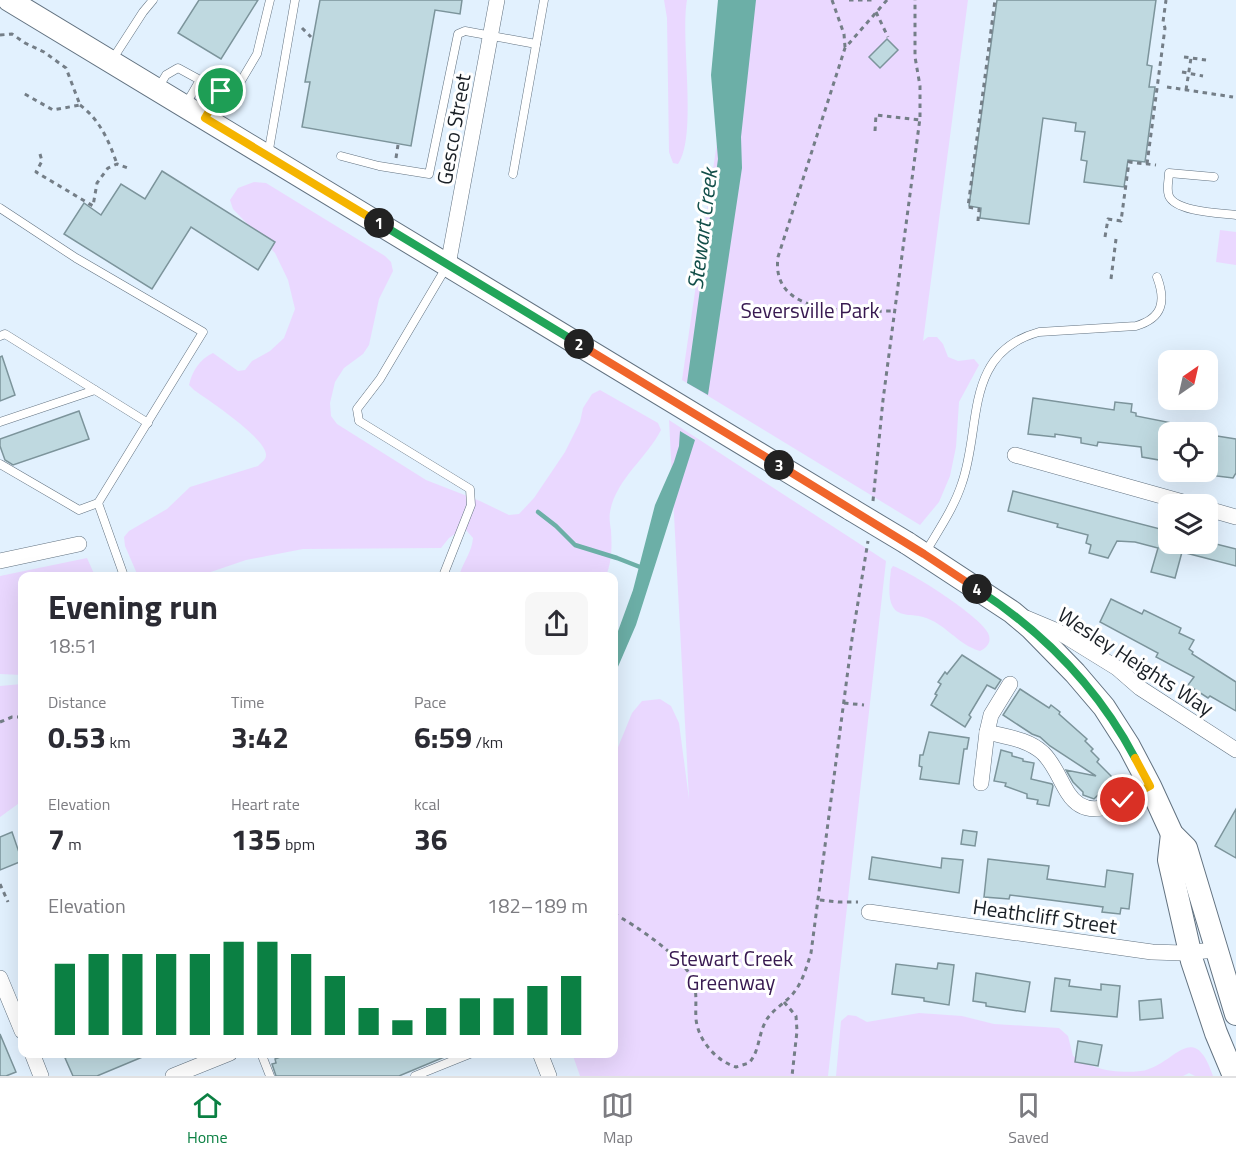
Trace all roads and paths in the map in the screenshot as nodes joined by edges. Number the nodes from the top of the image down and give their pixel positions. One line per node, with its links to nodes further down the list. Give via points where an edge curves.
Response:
1 (9, 0): 22 (main road)
2 (153, 0): 22 (lane)
3 (270, 0): 30 (lane, via 257,54 235,91)
4 (295, 0): 39 (lane)
5 (497, 0): 15 (street, Gesco Street)
6 (544, 0): 17 (lane)
7 (831, 0): 18 (path)
8 (849, 0): 9 (path)
9 (870, 0)
10 (887, 0): 13 (path)
11 (995, 0): 49 (path, via 968,207 979,209)
12 (1166, 0): 42 (path)
13 (876, 12): 16 (path); 18 (path)
14 (0, 35): 33 (path, via 12,34 66,68)
15 (491, 36): 17 (lane); 40 (lane, via 465,31 458,34 429,174); 52 (street, Gesco Street)
16 (888, 37)
17 (536, 44): 45 (lane)
18 (845, 48): 55 (path, via 776,268 788,291 817,308)
19 (1184, 57): 20 (path)
20 (1191, 58): 21 (path); 24 (path)
21 (1206, 60)
22 (111, 62): 28 (main road)
23 (1182, 72): 24 (path)
24 (1189, 73): 25 (path); 29 (path)
25 (1203, 76)
26 (200, 80): 28 (lane, via 178,68 166,75); 30 (lane); 34 (lane)
27 (1167, 87): 29 (path)
28 (157, 89): 34 (main road)
29 (1186, 90): 32 (path)
30 (221, 91): 35 (lane)
31 (23, 93): 33 (path, via 53,111)
32 (1233, 97)
33 (80, 105): 41 (path, via 93,115)
34 (185, 106): 35 (main road)
35 (205, 118): 39 (main road)
36 (920, 120): 37 (path, via 876,115)
37 (875, 131)
38 (40, 154): 41 (path, via 42,161 36,172 93,206 98,183 108,168)
39 (268, 156): 52 (main road)
40 (341, 156)
41 (117, 164): 44 (path)
42 (1147, 164): 43 (path); 50 (path, via 1129,162 1121,221 1108,219)
43 (1156, 165)
44 (128, 168)
45 (513, 174)
46 (1214, 177): 48 (lane, via 1169,173 1170,199 1182,207)
47 (0, 208): 59 (lane, via 76,258 203,332)
48 (1236, 215)
49 (978, 221)
50 (1105, 237)
51 (1116, 239): 54 (path)
52 (448, 264): 67 (main road, bridge); 70 (lane, via 380,379 357,409 359,421 470,489 471,505)
53 (1157, 277): 67 (lane, via 1162,304 1147,323 1039,332 1008,347 994,362 977,398 962,486)
54 (1111, 279)
55 (896, 310)
56 (0, 336): 57 (lane, via 5,334)
57 (95, 390): 58 (lane); 59 (lane)
58 (0, 422)
59 (148, 423): 63 (lane)
60 (1015, 455): 62 (street)
61 (0, 465): 63 (lane, via 80,510)
62 (1158, 495)
63 (98, 503): 69 (lane)
64 (1218, 512): 65 (street)
65 (1236, 517)
66 (79, 544): 68 (street)
67 (915, 549): 71 (main road)
68 (0, 561)
69 (123, 572)
70 (445, 572)
71 (1011, 612): 78 (street, Wesley Heights Way, via 1057,631); 80 (main road, via 1060,656 1104,707)
72 (1010, 684): 77 (street, via 991,715)
73 (844, 703): 74 (path)
74 (864, 705)
75 (18, 717): 76 (path)
76 (0, 722)
77 (987, 732): 79 (street); 80 (street, via 1027,742 1043,753 1080,806 1104,808)
78 (1236, 750)
79 (981, 783)
80 (1150, 786): 81 (main road)
81 (1172, 834): 87 (main road, via 1186,848); 88 (main road, via 1169,860)
82 (0, 884): 84 (path)
83 (819, 900): 85 (path)
84 (8, 902)
85 (866, 907): 88 (street, Heathcliff Street, via 1152,952)
86 (618, 917): 102 (path, via 653,939 687,970 695,988 696,1020 703,1040 730,1065 749,1063 768,1016 784,1002 796,1016)
87 (1215, 950): 88 (street, Heathcliff Street); 90 (main road)
88 (1190, 953): 103 (main road)
89 (0, 978): 91 (street)
90 (1236, 1014)
91 (18, 1021)
92 (34, 1058): 97 (street)
93 (218, 1058): 98 (street)
94 (263, 1058): 99 (lane)
95 (460, 1058): 100 (lane)
96 (542, 1058): 101 (street)
97 (41, 1076)
98 (173, 1076)
99 (270, 1076)
100 (416, 1076)
101 (549, 1076)
102 (792, 1076)
103 (1234, 1076)

